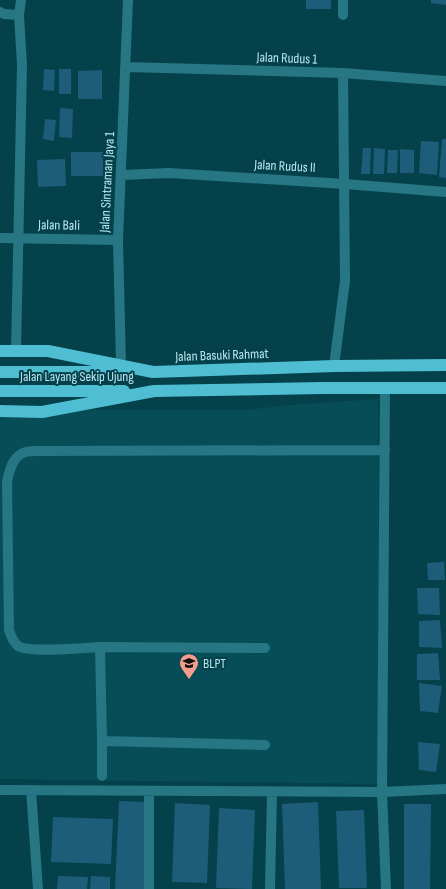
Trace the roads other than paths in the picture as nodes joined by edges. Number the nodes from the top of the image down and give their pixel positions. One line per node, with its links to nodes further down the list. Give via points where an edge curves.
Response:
1 (21, 0): 4 (street)
2 (128, 0): 7 (street, Jalan Sintraman Jaya 1)
3 (343, 0): 5 (street)
4 (19, 14): 6 (street); 14 (street, via 22,64)
5 (343, 15)
6 (1, 17)
7 (126, 67): 8 (street, Jalan Rudus 1); 10 (street, Jalan Sintraman Jaya 1)
8 (343, 73): 9 (street, Jalan Rudus 1); 11 (street)
9 (446, 81)
10 (121, 175): 11 (street, Jalan Rudus II, via 169,173); 15 (street, Jalan Sintraman Jaya 1)
11 (345, 184): 12 (street, Jalan Rudus II); 20 (street, via 345,281)
12 (446, 192)
13 (0, 238): 14 (street, Jalan Bali)
14 (19, 239): 15 (street, Jalan Bali); 17 (street)
15 (118, 240): 18 (street, Jalan Sintraman Jaya 1)
16 (0, 351): 17 (highway, Jalan Basuki Rahmat)
17 (16, 351): 18 (highway, Jalan Basuki Rahmat, via 48,351)
18 (121, 365): 22 (highway, Jalan Basuki Rahmat)
19 (446, 365): 20 (highway, Jalan Basuki Rahmat)
20 (334, 366): 22 (highway, Jalan Basuki Rahmat)
21 (0, 372): 22 (highway, Jalan Layang Sekip Ujung)
22 (153, 372)
23 (385, 388): 24 (highway); 26 (highway); 28 (street)
24 (446, 388)
25 (0, 391): 26 (highway, Jalan Layang Sekip Ujung)
26 (154, 391): 27 (highway, via 42,412)
27 (0, 411)
28 (385, 450): 29 (street, via 22,453 15,459 7,482 11,637 18,646 34,650); 39 (street)
29 (100, 647): 30 (street); 31 (street)
30 (265, 648)
31 (102, 742): 32 (street); 33 (street)
32 (265, 745)
33 (102, 784): 36 (street); 37 (street)
34 (446, 789): 39 (street)
35 (0, 790): 36 (street)
36 (31, 790): 40 (street)
37 (149, 791): 38 (street); 41 (street)
38 (272, 792): 39 (street); 42 (street)
39 (382, 792): 43 (street)
40 (38, 889)
41 (149, 889)
42 (270, 889)
43 (386, 889)

